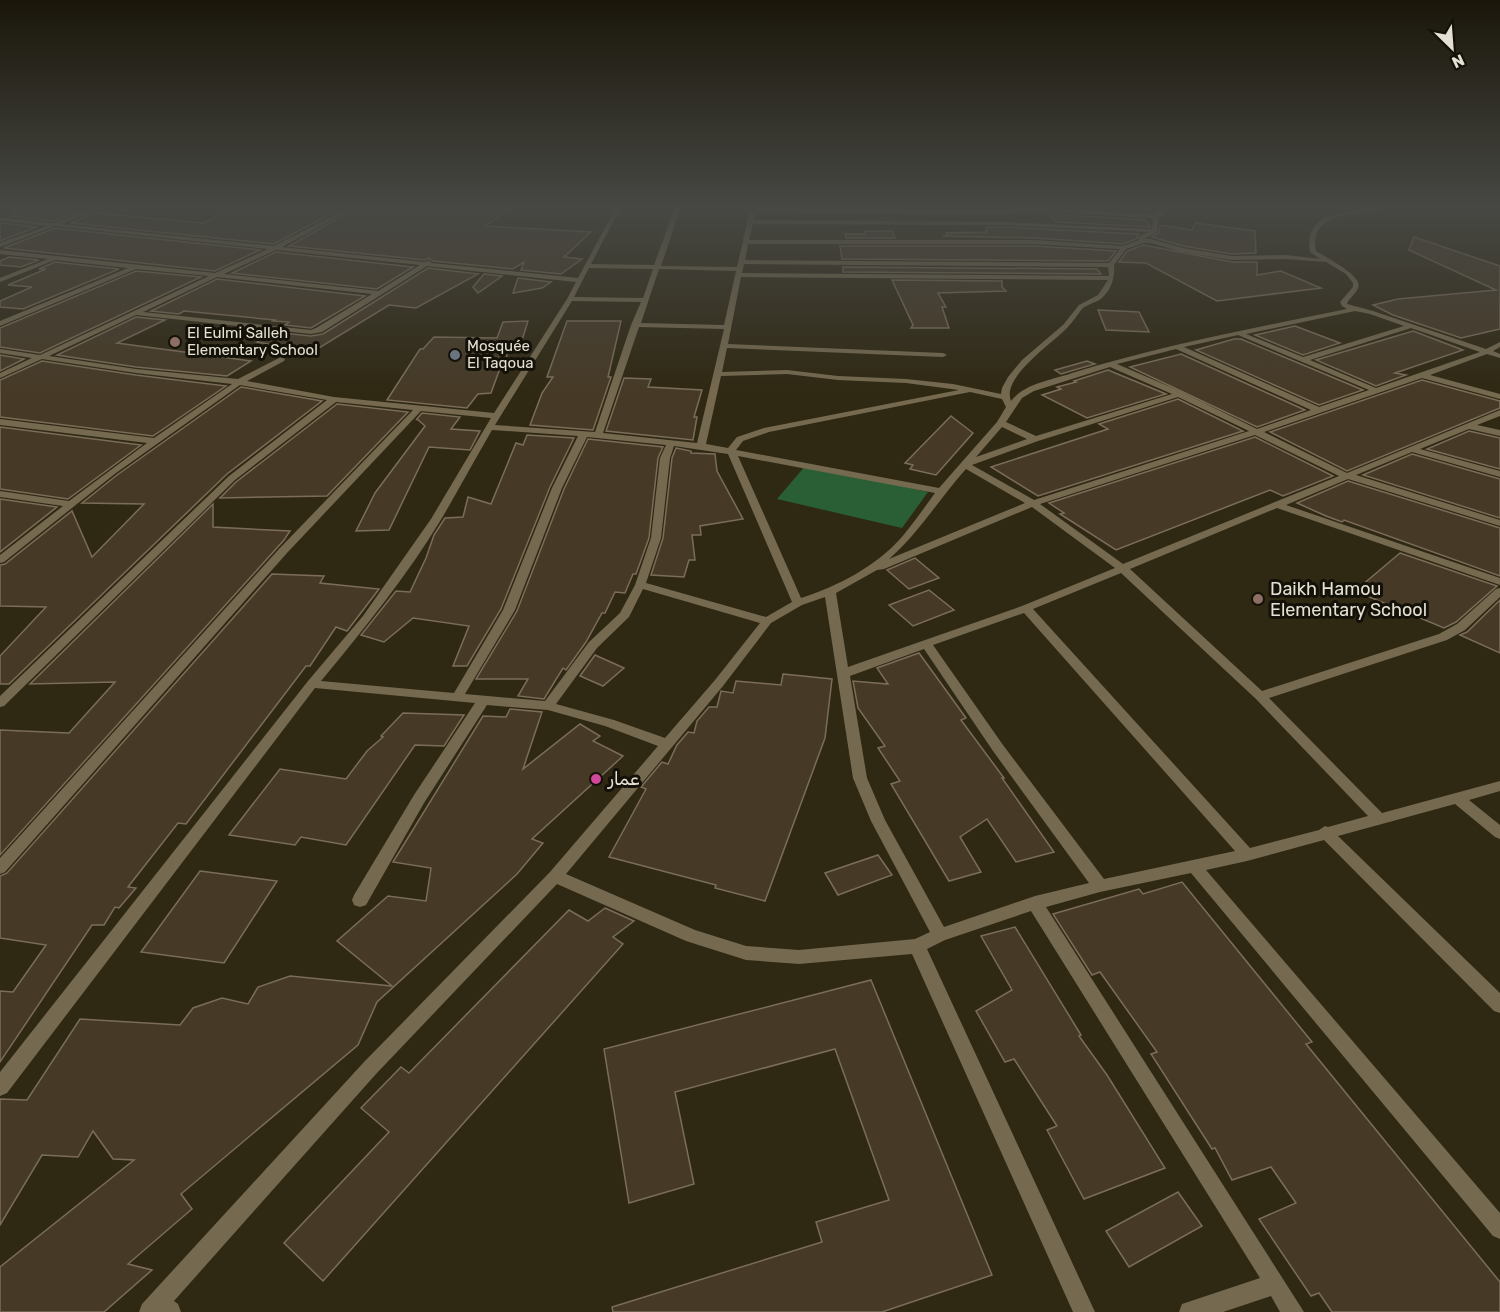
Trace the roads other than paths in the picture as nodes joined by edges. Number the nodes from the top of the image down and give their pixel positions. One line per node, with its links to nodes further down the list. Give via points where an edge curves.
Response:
1 (31, 268): 16 (street)
2 (131, 268): 23 (street)
3 (156, 268): 14 (street)
4 (231, 268): 14 (street)
5 (419, 268): 18 (street)
6 (481, 268): 17 (street)
7 (585, 268): 17 (street)
8 (658, 268): 20 (street)
9 (677, 268): 13 (street)
10 (813, 268): 13 (street)
11 (1111, 268): 15 (street)
12 (1339, 268): 21 (street, via 1356,283 1343,302)
13 (741, 269): 15 (street); 26 (street)
14 (216, 275): 18 (street); 22 (street)
15 (1112, 278): 46 (street, via 1100,296 1081,306 1065,327 1011,377)
16 (0, 280)
17 (579, 280): 19 (street)
18 (379, 293): 22 (street, via 311,332)
19 (570, 299): 20 (street); 54 (street)
20 (645, 300): 24 (street)
21 (1355, 309): 25 (street); 27 (street)
22 (136, 313): 35 (street)
23 (0, 324)
24 (636, 325): 26 (street); 60 (street)
25 (1410, 326): 32 (street); 37 (street)
26 (727, 327): 29 (street)
27 (1238, 333): 30 (street); 37 (street)
28 (1500, 344): 32 (street)
29 (725, 346): 33 (street); 39 (street)
30 (1177, 347): 38 (street); 51 (street)
31 (0, 351): 35 (street)
32 (1486, 352): 34 (street); 40 (street)
33 (943, 355)
34 (1500, 356)
35 (40, 357): 41 (street); 42 (street)
36 (281, 358): 42 (street)
37 (1303, 360): 44 (street)
38 (1110, 364): 45 (street); 49 (street, via 1032,389)
39 (719, 374): 43 (street, via 787,372); 64 (street)
40 (1422, 375): 44 (street); 47 (street)
41 (0, 376)
42 (239, 382): 48 (street); 62 (street)
43 (969, 390): 46 (street); 66 (street, via 767,430 740,439)
44 (1377, 391): 51 (street)
45 (1179, 394): 57 (street); 61 (street)
46 (1005, 397): 49 (street)
47 (1500, 397)
48 (334, 399): 50 (street); 92 (street, via 232,478)
49 (1010, 407): 55 (street)
50 (418, 409): 54 (street); 102 (street, via 291,543)
51 (1318, 410): 57 (street)
52 (1500, 413): 56 (street)
53 (0, 422): 62 (street)
54 (493, 422): 58 (street); 88 (street, via 400,572)
55 (1001, 423): 61 (street); 67 (street)
56 (1468, 426): 59 (street); 65 (street)
57 (1255, 432): 69 (street); 72 (street)
58 (584, 433): 60 (street); 89 (street, via 557,488 509,610)
59 (1500, 433)
60 (598, 435): 63 (street)
61 (1035, 439): 67 (street)
62 (156, 441): 73 (street)
63 (671, 442): 64 (street); 80 (street, via 665,458 656,537)
64 (700, 446): 66 (street)
65 (1410, 449): 68 (street); 69 (street)
66 (731, 450): 70 (street); 83 (street)
67 (964, 464): 70 (street); 72 (street)
68 (1500, 474)
69 (1345, 475): 74 (street); 75 (street)
70 (941, 491): 78 (street, via 904,542)
71 (0, 494): 73 (street)
72 (1032, 503): 77 (street); 78 (street)
73 (70, 504): 76 (street)
74 (1275, 504): 77 (street); 79 (street)
75 (1500, 523)
76 (0, 560)
77 (1122, 568): 84 (street); 90 (street)
78 (868, 572): 82 (street)
79 (1500, 582)
80 (640, 585): 85 (street); 93 (street, via 625,615 593,645)
81 (1500, 591): 90 (street, via 1461,627 1443,637)
82 (830, 592): 83 (street); 87 (street)
83 (798, 603): 85 (street)
84 (1026, 608): 86 (street); 100 (street)
85 (767, 621): 94 (street)
86 (927, 645): 87 (street); 104 (street)
87 (842, 675): 107 (street, via 860,778 878,821)
88 (312, 684): 89 (street); 110 (street)
89 (458, 696): 91 (street)
90 (1260, 696): 97 (street)
91 (483, 700): 93 (street); 105 (street)
92 (0, 703)
93 (548, 706): 94 (street)
94 (667, 744): 103 (street)
95 (1500, 786): 96 (street)
96 (1456, 797): 97 (street); 99 (street)
97 (1379, 819): 98 (street)
98 (1325, 832): 100 (street); 109 (street)
99 (1500, 833)
100 (1248, 855): 101 (street)
101 (1193, 865): 104 (street); 111 (street)
102 (0, 868)
103 (555, 876): 108 (street, via 692,936 746,953 799,957); 113 (street, via 370,1068)
104 (1100, 886): 106 (street)
105 (360, 900)
106 (1035, 903): 107 (street); 112 (street)
107 (940, 935): 108 (street)
108 (917, 946): 114 (street)
109 (1500, 1005)
110 (0, 1087)
111 (1500, 1229)
112 (1275, 1284): 115 (street); 116 (street)
113 (159, 1309)
114 (1084, 1312)
115 (1190, 1312)
116 (1293, 1312)

